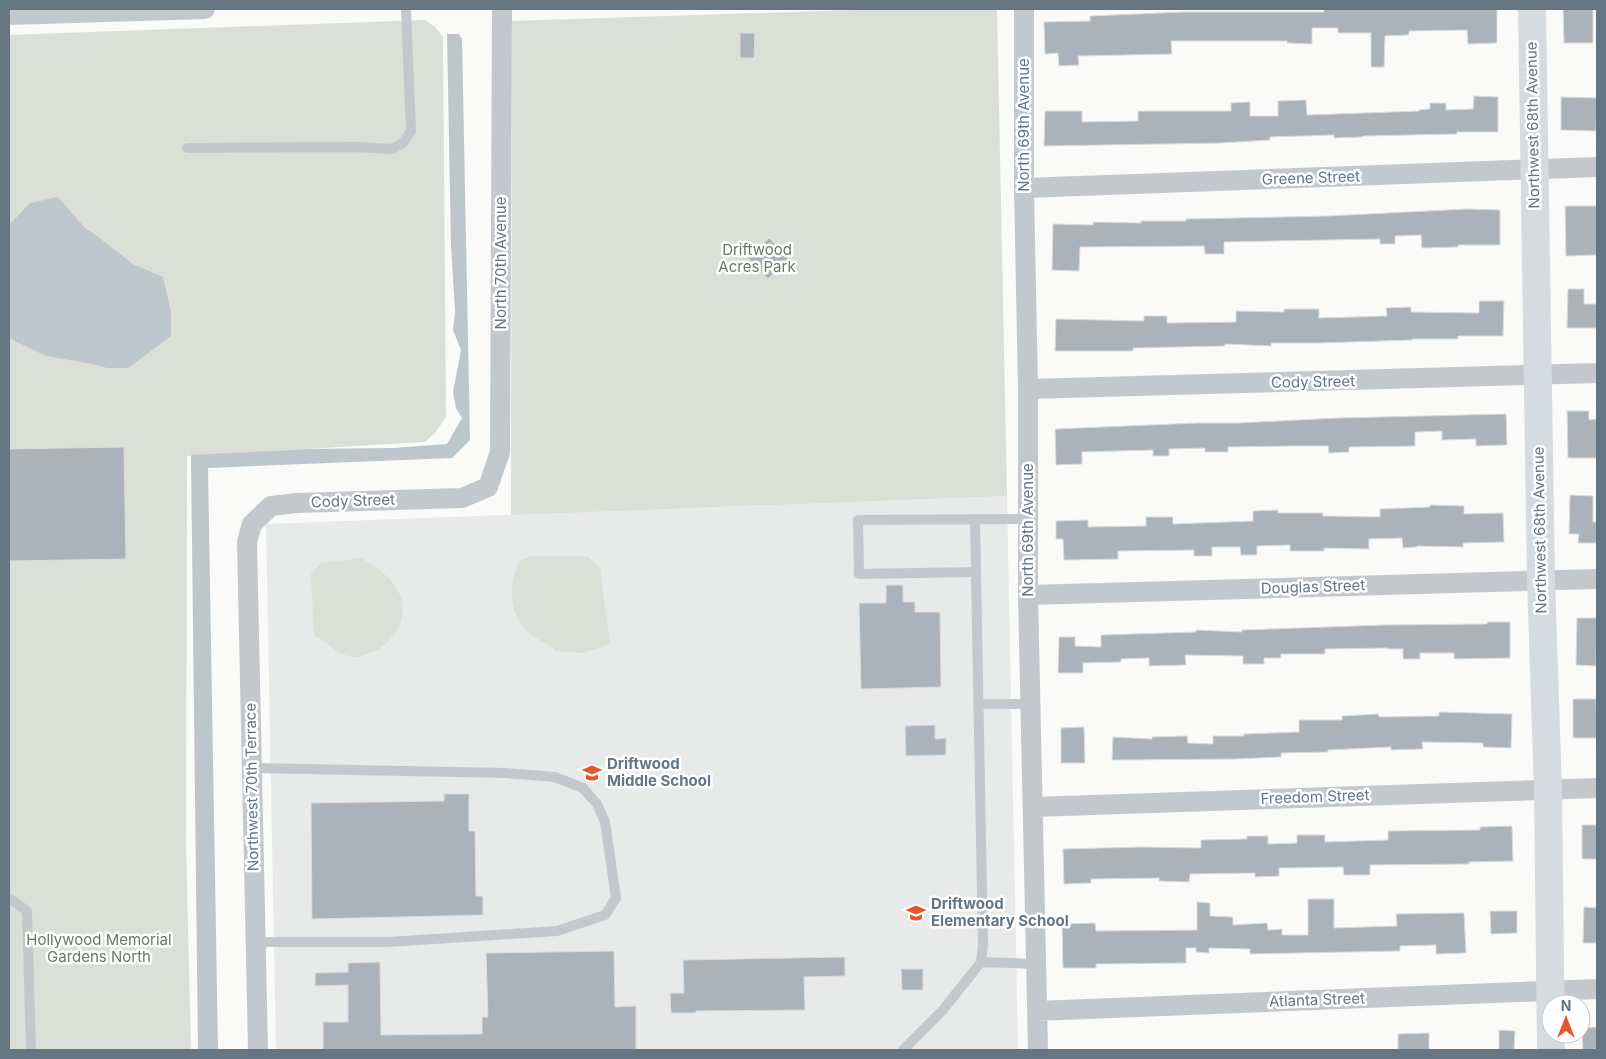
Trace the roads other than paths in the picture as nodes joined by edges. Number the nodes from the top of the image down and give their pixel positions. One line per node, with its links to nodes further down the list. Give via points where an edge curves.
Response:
1 (205, 9): 6 (street)
2 (406, 9): 7 (lane, via 411,131 392,149)
3 (502, 9): 14 (street, North 70th Avenue, via 500,452 488,487)
4 (1024, 9): 10 (street, North 69th Avenue)
5 (1532, 9): 9 (street, Northwest 68th Avenue)
6 (9, 15)
7 (187, 148)
8 (1597, 167): 9 (street, Greene Street)
9 (1534, 170): 10 (street, Greene Street); 12 (street, Northwest 68th Avenue)
10 (1024, 188): 13 (street, North 69th Avenue)
11 (1597, 373): 12 (street, Cody Street)
12 (1537, 376): 13 (street, Cody Street); 20 (street, Northwest 68th Avenue)
13 (1028, 389): 16 (street, North 69th Avenue)
14 (462, 498): 17 (street, Cody Street, via 271,506)
15 (975, 519): 16 (lane); 18 (lane); 18 (lane, via 858,520 859,574)
16 (1028, 519): 21 (street, North 69th Avenue)
17 (252, 524): 24 (street, Northwest 70th Terrace, via 246,542)
18 (975, 572): 22 (lane)
19 (1597, 580): 20 (street, Douglas Street)
20 (1541, 581): 21 (street, Douglas Street); 26 (street, Northwest 68th Avenue)
21 (1028, 595): 23 (street, North 69th Avenue)
22 (978, 704): 23 (lane); 30 (lane)
23 (1031, 704): 27 (street, North 69th Avenue)
24 (251, 768): 29 (street, Northwest 70th Terrace); 29 (lane, via 506,773 555,777 583,788 598,804 605,822 616,898 605,915 557,931 388,942)
25 (1597, 788): 26 (street, Freedom Street)
26 (1548, 790): 27 (street, Freedom Street); 33 (street, Northwest 68th Avenue)
27 (1033, 806): 31 (street, North 69th Avenue)
28 (9, 898): 35 (lane, via 27,912)
29 (255, 942): 36 (street, Northwest 70th Terrace)
30 (981, 962): 31 (lane); 37 (lane, via 942,1011)
31 (1036, 964): 34 (street, North 69th Avenue)
32 (1597, 989): 33 (street, Atlanta Street)
33 (1550, 991): 34 (street, Atlanta Street); 39 (street, Northwest 68th Avenue)
34 (1037, 1011): 38 (street, North 69th Avenue)
35 (31, 1050)
36 (258, 1050)
37 (903, 1050)
38 (1038, 1050)
39 (1551, 1050)

